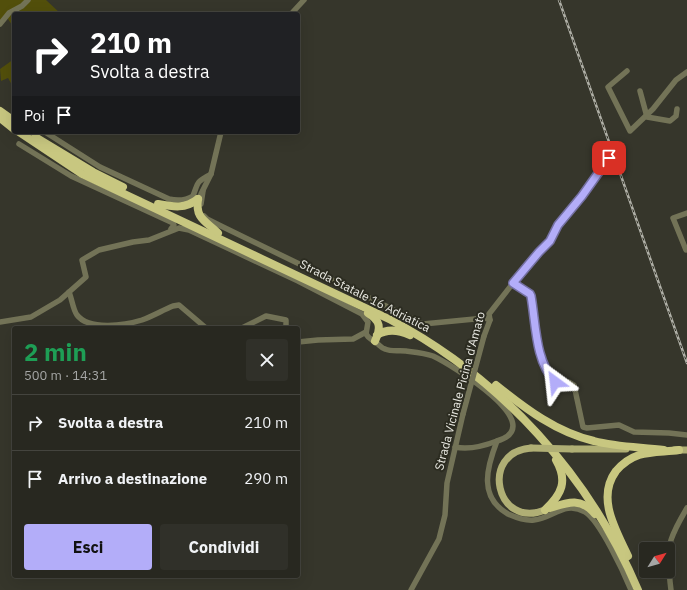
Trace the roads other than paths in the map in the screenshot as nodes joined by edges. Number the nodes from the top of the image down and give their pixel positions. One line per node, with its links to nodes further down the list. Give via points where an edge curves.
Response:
1 (28, 0): 4 (street, via 9,13)
2 (304, 0): 3 (street)
3 (293, 12)
4 (0, 24)
5 (627, 71): 10 (street, via 608,87 630,131)
6 (686, 75): 10 (street, via 676,80)
7 (640, 91): 10 (street)
8 (677, 109): 10 (street, via 676,116 670,121)
9 (0, 111): 12 (highway)
10 (646, 115)
11 (0, 118): 13 (highway)
12 (12, 120)
13 (12, 127)
14 (22, 134): 30 (highway, Strada Statale 16 Adriatica, via 82,174)
15 (31, 134): 23 (highway, Strada Statale 16 Adriatica, via 93,172)
16 (48, 134): 20 (street, via 100,167 169,199 188,199 193,196 196,184)
17 (221, 134): 20 (street)
18 (19, 144): 25 (street, via 71,176 173,223)
19 (609, 158): 28 (street, Strada Vicinale Picina d'Amato, via 558,225 550,241)
20 (211, 174): 21 (street)
21 (203, 191): 22 (street); 31 (street, via 201,208 207,219 424,324 485,318)
22 (198, 199): 23 (highway, via 185,206); 26 (highway, via 199,216)
23 (158, 204): 26 (highway, Strada Statale 16 Adriatica)
24 (687, 213): 27 (street, via 673,218 686,250)
25 (169, 230): 29 (street, via 149,240 99,250 82,260 86,277); 36 (street, via 189,230 362,314 368,322)
26 (218, 233): 40 (highway, Strada Statale 16 Adriatica, via 399,319 445,347)
27 (687, 248)
28 (513, 283): 31 (street, Strada Vicinale Picina d'Amato, via 489,314); 42 (street, via 530,294 543,361 555,382 569,382 574,385 583,427 619,425 634,432)
29 (69, 292): 32 (street, via 31,317); 33 (street, via 76,314 82,320 98,325 137,321 179,305)
30 (339, 295): 37 (highway, via 376,318 379,323); 39 (highway, Strada Statale 16 Adriatica)
31 (490, 320): 44 (street, Strada Vicinale Picina d'Amato, bridge)
32 (0, 322)
33 (204, 326)
34 (246, 326): 35 (street, via 266,316 286,320)
35 (286, 326)
36 (366, 332): 37 (street, via 368,337); 38 (street, via 354,339)
37 (376, 338): 39 (highway, via 386,330 392,330 405,332); 43 (street, via 383,349 437,358 463,372 503,406 514,425 510,435)
38 (300, 342)
39 (431, 343): 41 (highway, Strada Statale 16 Adriatica, via 480,379)
40 (487, 379): 45 (highway, via 535,415 567,432 601,442); 50 (highway, Strada Statale 16 Adriatica, via 534,423 578,475 606,516)
41 (526, 421): 48 (highway, via 554,458 561,473 560,492); 49 (highway, Strada Statale 16 Adriatica, via 577,481)
42 (687, 436)
43 (497, 441): 44 (street, via 472,448); 52 (street, via 487,472 488,486 494,502 506,513 526,521 540,520 565,508 577,508 586,512 596,521)
44 (455, 447): 51 (street, Strada Vicinale Picina d'Amato, via 447,483 446,515 439,539)
45 (664, 450): 46 (main road); 48 (main road, bridge, via 531,448 519,451 507,459 500,471 499,487 506,501 516,509 530,513)
46 (683, 450): 50 (highway, via 633,458 618,469 611,481 609,510)
47 (687, 508): 55 (street, via 670,545)
48 (545, 510): 49 (highway, via 570,502 586,506 596,515)
49 (623, 557): 53 (highway, Strada Statale 16 Adriatica)
50 (633, 567): 54 (highway, Strada Statale 16 Adriatica)
51 (411, 590)
52 (631, 590)
53 (638, 590)
54 (643, 590)
55 (671, 590)

